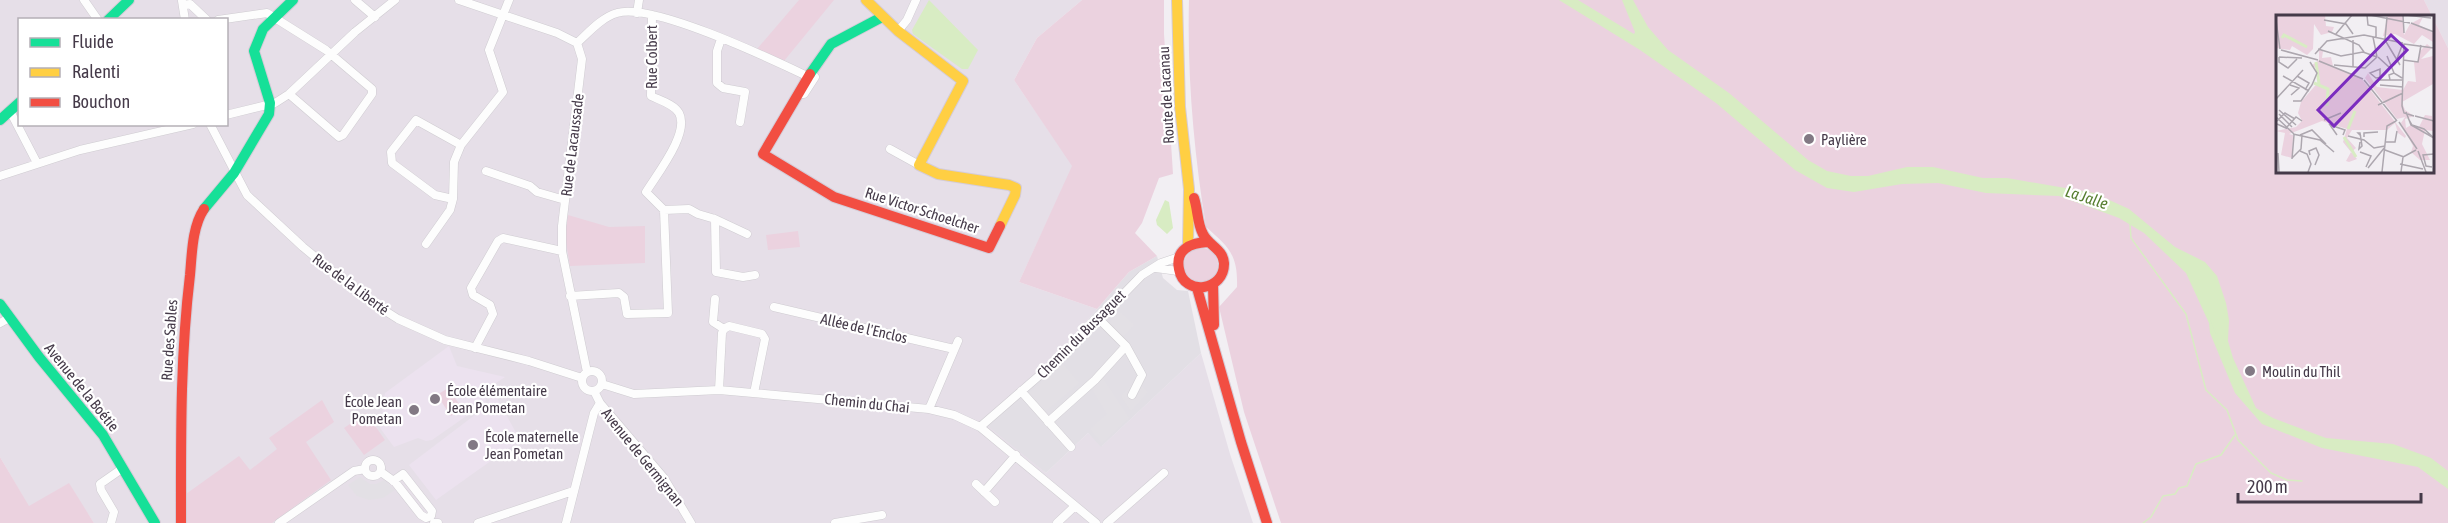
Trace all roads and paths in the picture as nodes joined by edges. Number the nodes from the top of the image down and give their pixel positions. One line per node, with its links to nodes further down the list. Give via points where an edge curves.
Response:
1 (84, 0): 19 (street)
2 (129, 0): 20 (street)
3 (293, 0): 17 (street)
4 (355, 0): 15 (street)
5 (395, 0): 15 (street)
6 (459, 0): 16 (street)
7 (509, 0): 16 (street)
8 (639, 0): 13 (street)
9 (866, 0): 18 (street)
10 (916, 0): 24 (street)
11 (1177, 0): 45 (street, Route de Lacanau, via 1180,107)
12 (182, 2): 21 (street); 22 (street)
13 (637, 13): 14 (street); 26 (street, via 611,15)
14 (652, 15): 25 (street); 48 (street, Rue Colbert, via 651,96 680,114 680,134 646,192)
15 (375, 16): 27 (street)
16 (502, 16): 26 (street); 38 (street, via 489,50 502,92)
17 (274, 17): 23 (street, via 260,12); 27 (street); 30 (street, via 257,37 254,51)
18 (882, 17): 24 (street); 28 (street, via 831,44)
19 (97, 18)
20 (110, 18)
21 (185, 18)
22 (205, 18)
23 (228, 18)
24 (902, 34): 41 (street, via 963,81)
25 (721, 39): 28 (street); 35 (street, via 717,83 745,92)
26 (577, 43): 47 (street, Rue de Lacaussade, via 582,59)
27 (331, 55): 29 (street); 29 (street, via 372,89 370,98 343,135 339,137)
28 (809, 74): 41 (street, Rue Victor Schoelcher, via 764,154 834,197 989,248 1016,188 938,174)
29 (289, 94): 30 (street)
30 (270, 103): 33 (street); 43 (street, Rue des Sables, via 269,114)
31 (18, 104): 32 (street)
32 (10, 111): 34 (street); 40 (street)
33 (228, 114)
34 (0, 120)
35 (740, 122)
36 (184, 126): 40 (street)
37 (211, 126): 43 (street, Rue de la Liberté)
38 (461, 145): 46 (street, via 454,162); 46 (street, via 416,120 391,152 392,163 435,195)
39 (890, 149): 41 (street, Rue Victor Schoelcher)
40 (37, 163): 44 (street)
41 (920, 165)
42 (486, 171): 47 (street)
43 (234, 173): 71 (street, Rue de la Liberté, via 247,195 365,298 398,319); 101 (street, Rue des Sables, via 198,219 194,241 181,370)
44 (0, 176)
45 (1189, 189): 51 (street); 53 (street)
46 (453, 199): 52 (street, via 450,210)
47 (565, 200): 54 (street, Rue de Lacaussade)
48 (664, 210): 49 (street, via 689,209); 61 (street, via 668,313 627,314 624,297 619,293)
49 (715, 219): 50 (street); 58 (street, via 716,272)
50 (747, 234)
51 (1207, 242): 53 (street); 59 (street, via 1220,252 1224,262 1223,273)
52 (426, 244)
53 (1188, 245): 55 (street)
54 (562, 251): 61 (street, Rue de Lacaussade); 71 (street, via 503,238 498,241 471,288 473,295 490,305 493,314)
55 (1179, 256): 56 (street, Chemin du Bussaguet); 57 (street)
56 (1156, 268): 57 (street); 65 (street, Chemin du Bussaguet, via 1142,275)
57 (1178, 271): 60 (street, via 1187,284)
58 (755, 275)
59 (1213, 284): 60 (street); 70 (street)
60 (1197, 288): 70 (street)
61 (570, 296): 73 (street, Rue de Lacaussade)
62 (715, 299): 67 (street, via 713,322)
63 (0, 304): 66 (street, Avenue de la Boétie)
64 (774, 307): 72 (street, Allée de l'Enclos)
65 (1098, 318): 69 (street); 77 (street, Chemin du Bussaguet, via 1070,349)
66 (5, 321): 87 (street, Avenue de la Boétie, via 103,435)
67 (724, 328): 75 (street); 78 (street, via 764,336)
68 (958, 341): 72 (street)
69 (1126, 346): 79 (street, via 1142,375); 82 (street)
70 (1215, 347): 110 (street)
71 (475, 348): 73 (street, Rue de la Liberté)
72 (954, 349): 81 (street)
73 (585, 375): 74 (street, via 591,370 599,372); 76 (street, via 584,387)
74 (602, 384): 75 (street, Chemin du Chai, via 634,394); 76 (street)
75 (718, 390): 78 (street, Chemin du Chai)
76 (594, 391): 80 (street, Avenue de Germignan)
77 (1021, 391): 82 (street); 83 (street, Chemin du Bussaguet)
78 (754, 393): 81 (street, Chemin du Chai)
79 (1132, 395)
80 (600, 403): 94 (street); 105 (street, Avenue de Germignan, via 664,478)
81 (928, 409): 83 (street, Chemin du Chai)
82 (1048, 422): 84 (street)
83 (980, 427): 85 (street, Chemin du Chai)
84 (1071, 447)
85 (1016, 455): 95 (street); 97 (street, Chemin du Chai)
86 (411, 467): 91 (street)
87 (123, 468): 99 (street, via 100,484 114,512); 100 (street, Avenue de la Boétie)
88 (365, 469): 89 (street, via 371,476); 89 (street, via 366,462 374,459 382,466); 102 (street, via 354,471)
89 (381, 472): 92 (street)
90 (1164, 473): 109 (street)
91 (403, 474): 92 (street); 92 (street, via 432,511 429,518 421,515)
92 (393, 481)
93 (976, 484): 95 (street)
94 (573, 491): 103 (street); 104 (street)
95 (984, 492): 96 (street)
96 (994, 502)
97 (1075, 506): 107 (street); 108 (street, Chemin du Chai)
98 (882, 515): 106 (street)
99 (111, 523)
100 (155, 523)
101 (181, 523)
102 (279, 523)
103 (478, 523)
104 (566, 523)
105 (692, 523)
106 (835, 523)
107 (1057, 523)
108 (1096, 523)
109 (1107, 523)
110 (1267, 523)

